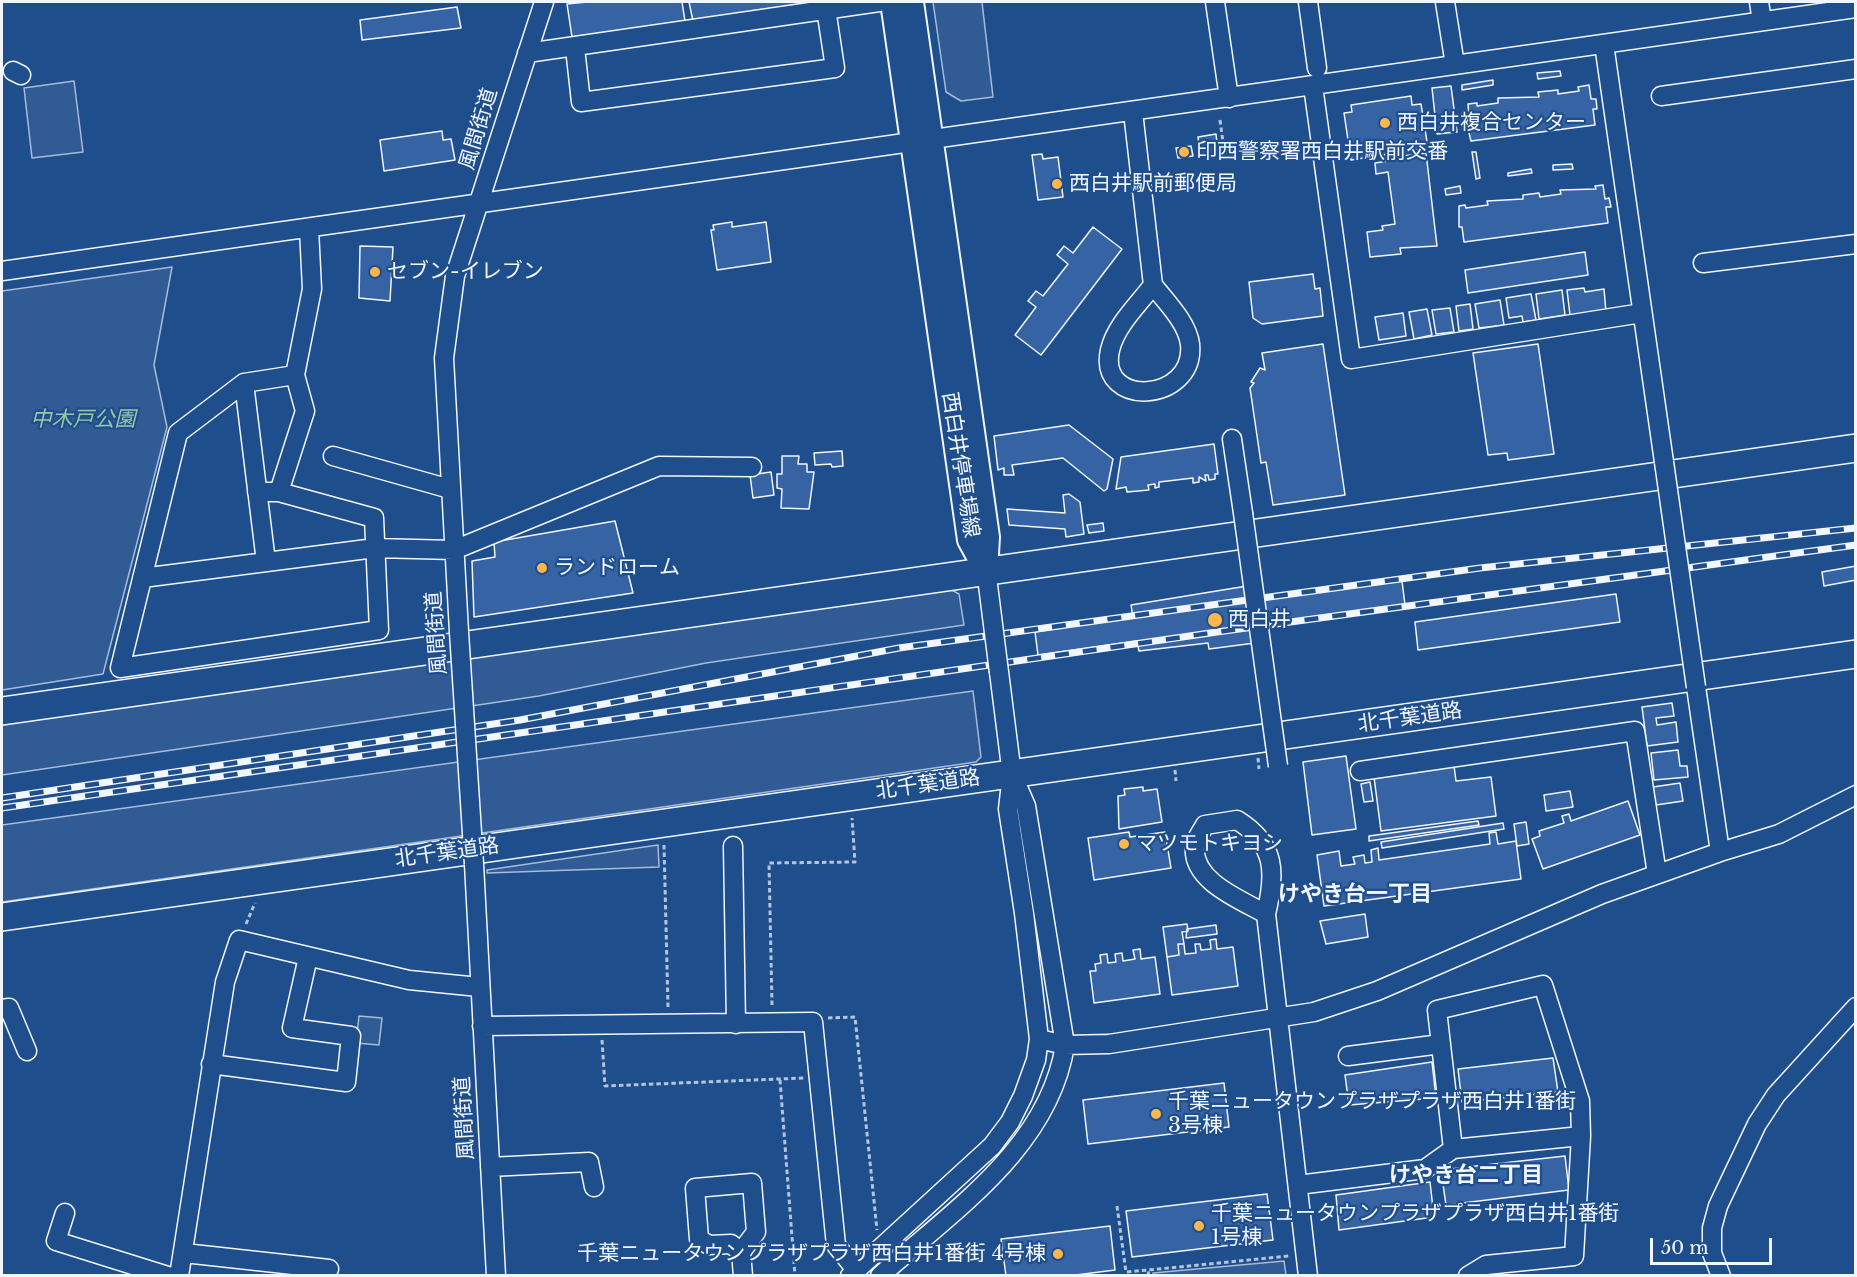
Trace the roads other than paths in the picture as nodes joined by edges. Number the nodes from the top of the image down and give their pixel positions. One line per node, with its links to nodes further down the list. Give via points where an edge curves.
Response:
1 (544, 2): 14 (street, 風間街道)
2 (879, 2): 9 (street)
3 (892, 2): 21 (main road, 西白井停車場線)
4 (912, 2): 21 (main road, 西白井停車場線)
5 (1215, 2): 19 (street)
6 (1308, 2): 17 (street)
7 (1445, 2): 15 (street)
8 (1759, 2): 11 (street)
9 (825, 6): 13 (street); 13 (street, via 835,68 582,102)
10 (1856, 8): 11 (street)
11 (1762, 21): 12 (street)
12 (1604, 44): 15 (street); 28 (street)
13 (575, 48): 14 (street)
14 (527, 53): 22 (street, 風間街道)
15 (1455, 65): 17 (street)
16 (1856, 69): 18 (street)
17 (1315, 77): 19 (street); 28 (street, via 1351,359)
18 (1661, 96)
19 (1229, 98): 20 (street)
20 (1133, 112): 21 (street); 27 (street)
21 (923, 142): 22 (street); 42 (main road, 西白井停車場線, via 969,540)
22 (480, 204): 23 (street); 35 (street, 風間街道, via 455,276 444,358)
23 (309, 229): 26 (street); 29 (street, via 312,289)
24 (1856, 244): 25 (street)
25 (1702, 263)
26 (2, 271)
27 (1153, 285): 27 (street, via 1184,326 1190,344 1188,359 1182,374 1171,385 1154,391 1124,389 1109,365 1110,350 1118,331)
28 (1642, 313): 50 (street, bridge)
29 (294, 375): 30 (street); 37 (street, via 305,411)
30 (244, 383): 36 (street); 41 (street, via 177,433)
31 (1232, 440): 45 (street, bridge)
32 (1856, 448): 42 (highway)
33 (333, 456): 35 (street)
34 (752, 467): 39 (street, via 659,466)
35 (450, 489): 39 (street, 風間街道)
36 (257, 492): 37 (street); 40 (street)
37 (279, 492): 38 (street, via 374,519)
38 (375, 548): 39 (street); 40 (street); 41 (street, via 379,630 120,668)
39 (454, 550): 55 (street, 風間街道, bridge)
40 (266, 562): 41 (street)
41 (142, 578)
42 (987, 578): 44 (highway); 46 (street, bridge)
43 (1856, 654): 46 (highway, 北千葉道路)
44 (2, 711)
45 (1278, 766)
46 (1011, 767): 53 (highway, 北千葉道路); 61 (street, via 1008,809); 63 (street, via 1026,806)
47 (1360, 771): 51 (street, via 1635,731)
48 (1856, 795): 50 (street, via 1779,834)
49 (733, 846): 59 (street)
50 (1720, 852): 51 (street)
51 (1657, 874): 58 (street, via 1356,999)
52 (1266, 914): 52 (street, via 1219,888 1196,863 1194,844 1205,825 1237,820 1255,831 1270,858 1274,884); 58 (street)
53 (2, 917)
54 (308, 957): 55 (street, via 409,980); 66 (street, via 239,940 225,982); 66 (street, via 292,1028 351,1036 346,1082)
55 (479, 987): 60 (street, 風間街道)
56 (1856, 1007): 84 (street, via 1776,1095 1757,1124 1718,1206 1712,1228 1712,1253)
57 (2, 1009): 64 (street, via 9,1008)
58 (1278, 1020): 63 (street, via 1108,1044); 70 (street)
59 (736, 1024): 60 (street); 76 (street, via 813,1022 836,1245)
60 (482, 1026): 69 (street, 風間街道)
61 (1039, 1039): 63 (street); 76 (street, via 1023,1096 992,1146)
62 (1441, 1044): 65 (street); 67 (street, via 1437,1010 1543,986 1580,1101); 68 (street)
63 (1065, 1046): 81 (street, via 1047,1102 1010,1158)
64 (27, 1051)
65 (1348, 1056)
66 (211, 1064): 74 (street)
67 (1581, 1136): 68 (street); 83 (street, via 1574,1256 1486,1265)
68 (1453, 1149): 70 (street, via 1425,1169)
69 (490, 1167): 71 (street, via 589,1162); 79 (street, 風間街道)
70 (1298, 1185): 82 (street)
71 (594, 1187)
72 (64, 1214): 77 (street, via 56,1241)
73 (741, 1252): 73 (street, via 731,1244 709,1245 699,1239 695,1188 752,1184 756,1232); 80 (street)
74 (184, 1253): 75 (street); 78 (street)
75 (329, 1269)
76 (853, 1273)
77 (168, 1275)
78 (179, 1275)
79 (496, 1275)
80 (743, 1275)
81 (880, 1275)
82 (1308, 1275)
83 (1468, 1275)
84 (1721, 1275)

